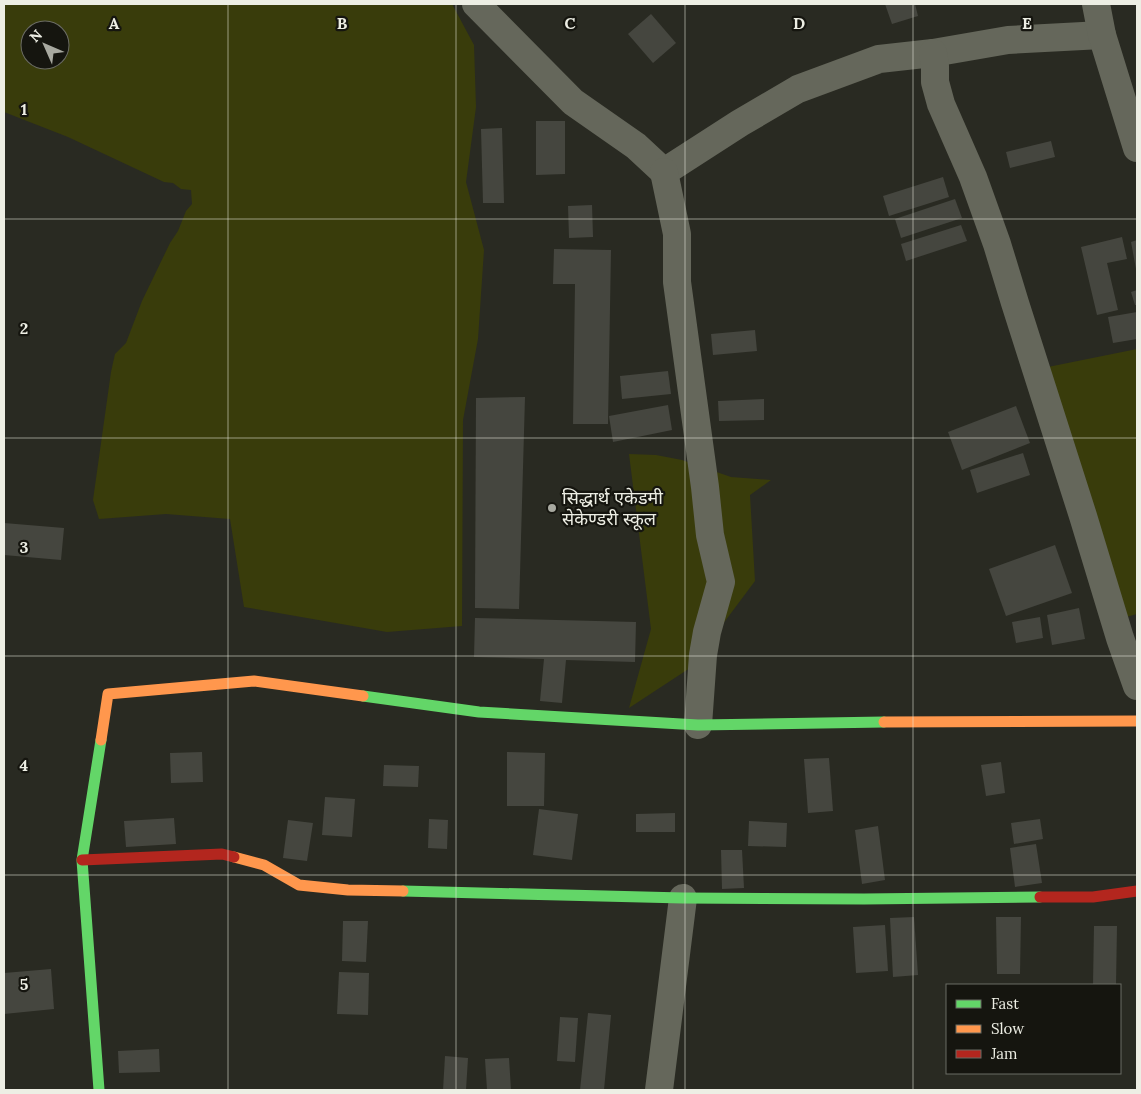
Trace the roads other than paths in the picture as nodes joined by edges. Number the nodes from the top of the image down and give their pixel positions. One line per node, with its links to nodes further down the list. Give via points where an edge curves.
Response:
1 (476, 4): 6 (street, via 573,102 636,146)
2 (1096, 4): 3 (street)
3 (1102, 35): 4 (street, via 1008,40); 5 (street)
4 (933, 53): 6 (street, via 879,59 798,90); 7 (street, via 935,82 941,104 973,177 997,244)
5 (1137, 148)
6 (664, 172): 9 (street, via 677,234 677,282 710,535 721,582 705,639)
7 (1137, 686)
8 (1137, 721): 9 (street)
9 (698, 725): 10 (street, via 479,712 254,681 108,694)
10 (82, 860): 12 (street, via 222,854 264,865 299,885 348,890); 13 (street)
11 (1137, 891): 12 (street, via 1094,897)
12 (683, 898): 14 (street)
13 (99, 1090)
14 (659, 1090)

